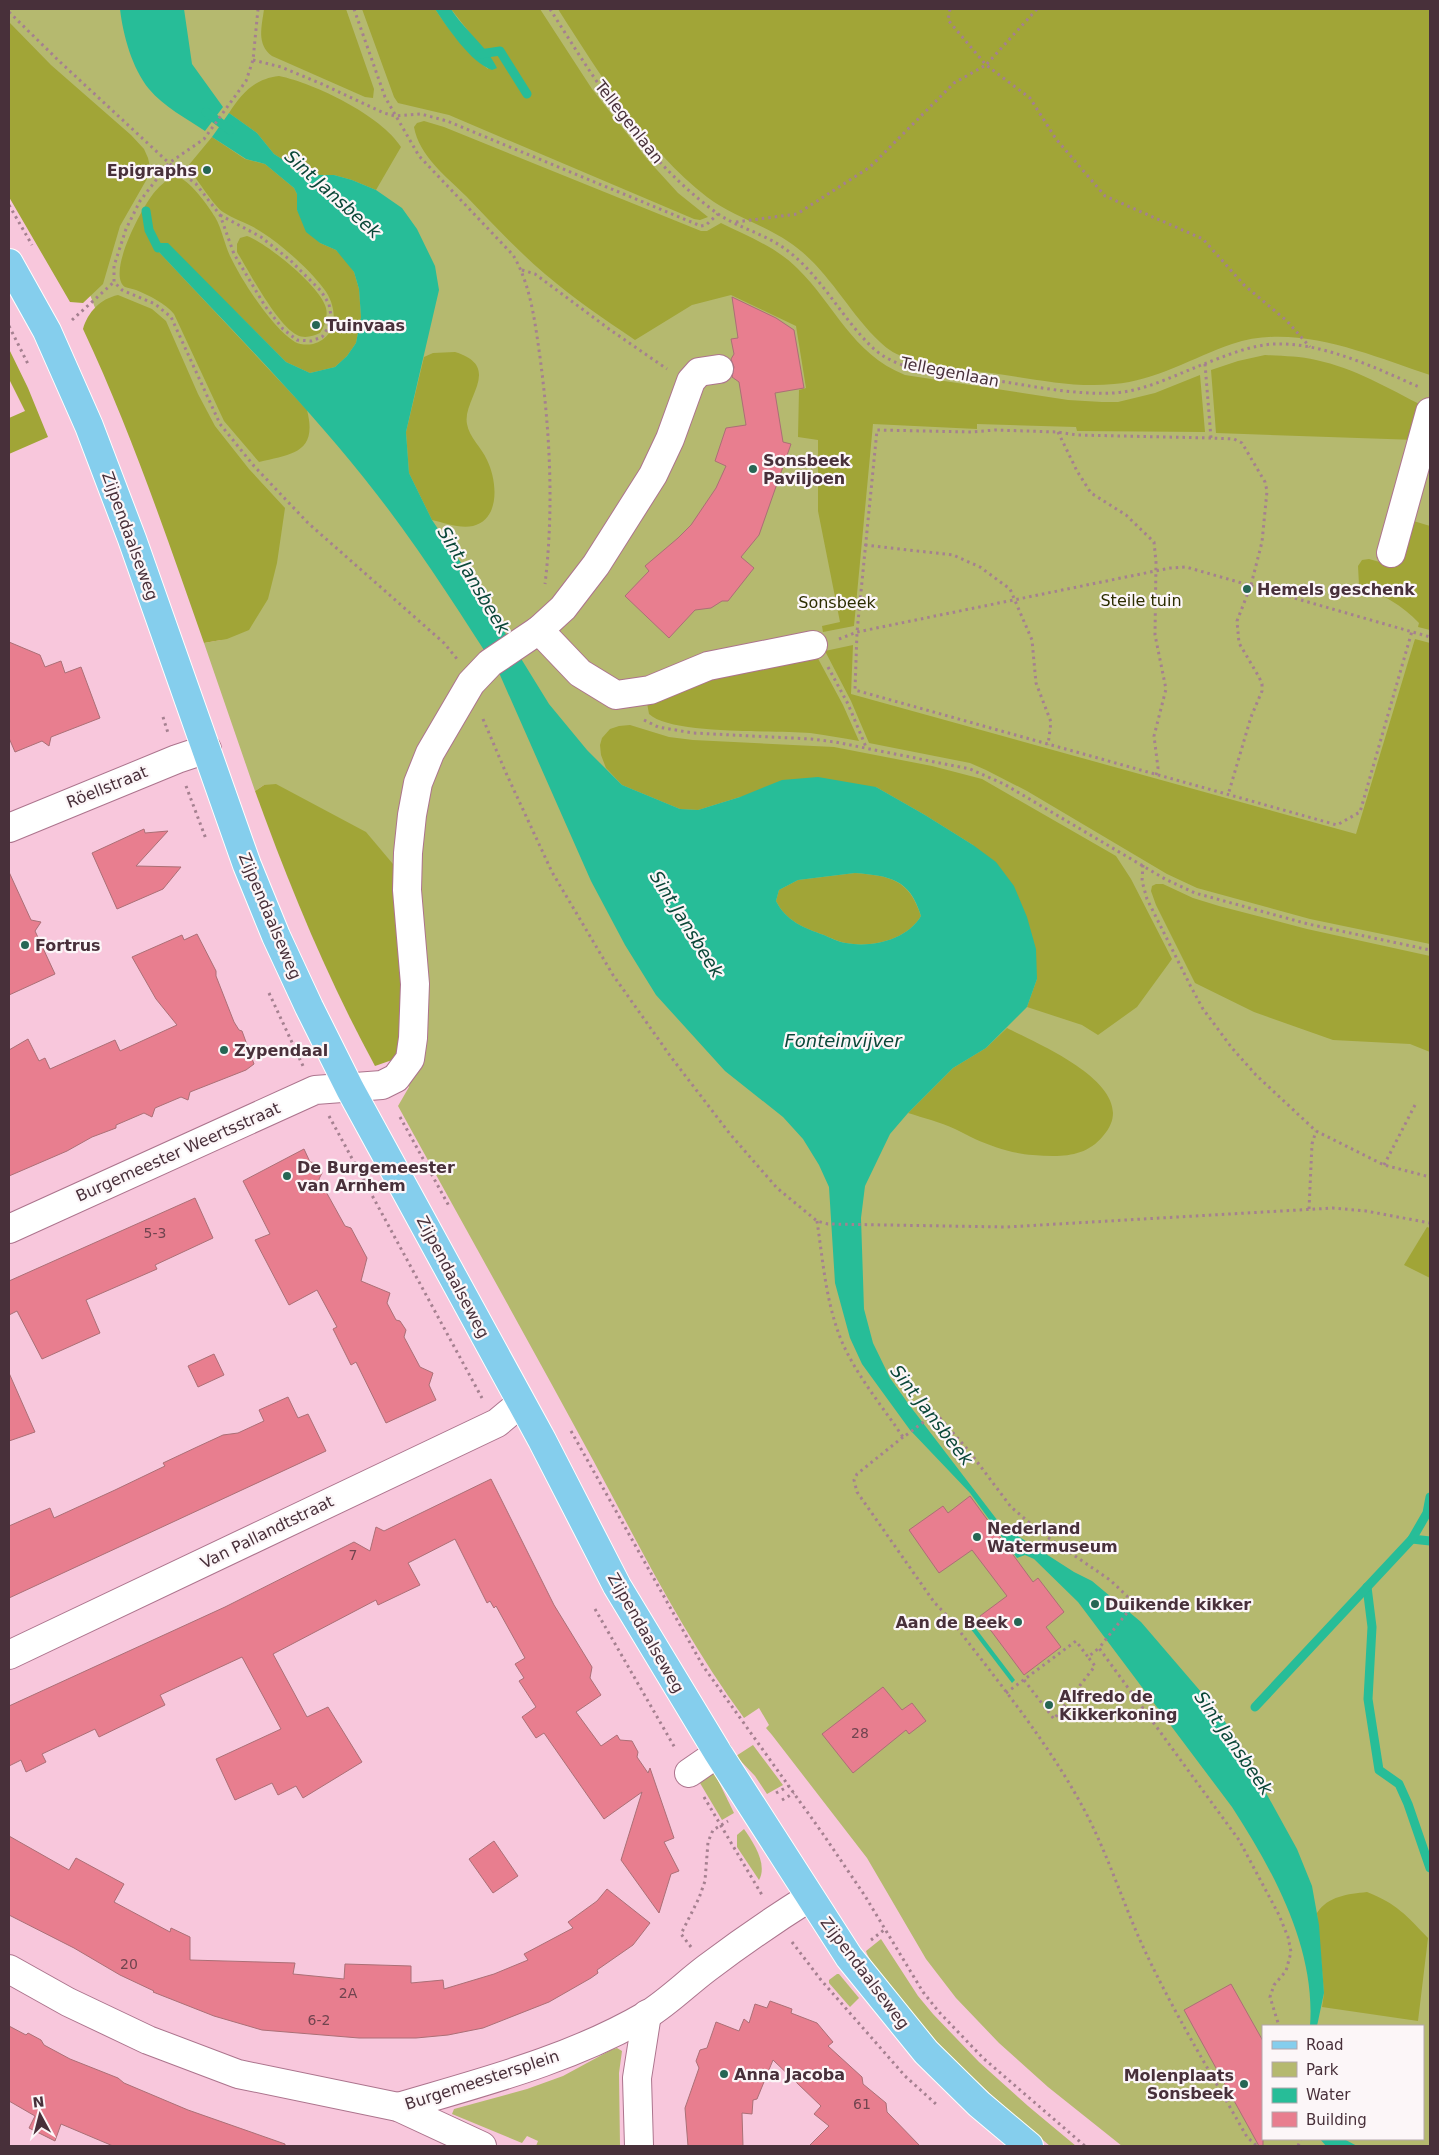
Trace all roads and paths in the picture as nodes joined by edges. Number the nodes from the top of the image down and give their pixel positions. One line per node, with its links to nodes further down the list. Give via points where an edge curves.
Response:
1 (258, 9): 7 (path)
2 (354, 9): 9 (path, via 385,97)
3 (550, 9): 11 (path, Tellegenlaan, via 599,86 653,155 684,187)
4 (950, 9): 8 (path, via 948,20)
5 (1037, 9): 8 (path)
6 (9, 12): 10 (path)
7 (253, 60): 9 (path, via 280,67); 10 (path, via 246,80 204,140)
8 (986, 66): 13 (path, via 954,83 870,167 796,214); 18 (path, via 1030,98 1056,139 1105,196 1203,239 1244,285 1286,321)
9 (395, 116): 11 (path, via 420,114 446,121 701,226); 15 (path, via 419,156 513,256)
10 (169, 162): 12 (path, via 196,184); 16 (path, via 140,201 126,229 114,266)
11 (718, 214): 13 (path, Tellegenlaan)
12 (220, 215): 12 (path, via 234,254 283,329 298,340 311,341 322,337 331,316 329,304 321,291 262,237)
13 (736, 222): 19 (path, Tellegenlaan, via 766,237 803,263 876,350 908,367 1060,390 1101,393 1132,390)
14 (9, 263): 39 (main road, Zijpendaalseweg, via 47,331 89,426)
15 (522, 270): 21 (path, via 535,274 671,372); 30 (path, via 539,351 550,462 548,549)
16 (114, 282): 17 (path); 35 (path, via 122,290 166,311 175,324 220,424 254,466 308,523 444,643 460,662)
17 (73, 320)
18 (1310, 348): 19 (path, Tellegenlaan, via 1273,344 1236,352); 22 (path, Tellegenlaan, via 1360,361)
19 (1204, 364): 24 (path)
20 (719, 370): 21 (street, via 699,372)
21 (683, 400): 30 (street, via 653,475 625,520 574,594)
22 (1426, 400): 26 (street)
23 (1057, 432): 24 (path); 25 (path, via 876,430); 27 (path, via 1091,493 1126,516 1154,542)
24 (1211, 438): 28 (path, via 1234,439 1242,443 1266,482 1268,491 1262,542)
25 (865, 545): 29 (path, via 928,551 965,559 1010,589); 37 (path, via 855,690)
26 (1391, 553)
27 (1156, 570): 28 (path, via 1186,567); 29 (path); 40 (path, via 1155,635 1166,689 1154,736)
28 (1251, 585): 32 (path); 41 (path, via 1237,621 1237,635 1244,655 1262,684 1262,691)
29 (1014, 599): 31 (path); 37 (path, via 1032,640 1036,683 1051,722)
30 (539, 630): 35 (street, via 490,663); 36 (street, via 580,673)
31 (862, 631)
32 (1412, 631): 33 (path); 41 (path, via 1360,812 1337,825)
33 (1430, 636)
34 (819, 653): 36 (street, via 708,666 650,690); 38 (path, via 848,704)
35 (471, 683): 45 (street, via 430,753 418,784 408,853 415,984 413,1038 410,1059 396,1078); 53 (path, via 487,730 552,872 613,975 730,1134 777,1188)
36 (616, 695): 38 (path, via 639,718 670,730 811,739)
37 (1048, 745): 40 (path)
38 (866, 748): 43 (path, via 977,772 1004,784)
39 (207, 749): 42 (street, Röellstraat); 46 (main road, Zijpendaalseweg, via 247,865 276,936)
40 (1156, 775): 41 (path)
41 (1228, 795)
42 (9, 828)
43 (1143, 865): 44 (path, via 1195,893 1221,901 1308,924); 48 (path, via 1142,881 1147,899 1204,1009 1256,1075)
44 (1430, 950)
45 (382, 1085): 46 (street, Burgemeester Weertsstraat); 51 (path, Zijpendaalseweg)
46 (350, 1089): 55 (street, Burgemeester Weertsstraat, via 314,1090); 56 (main road, Zijpendaalseweg)
47 (1415, 1105): 49 (path)
48 (1316, 1131): 49 (path); 52 (path, via 1312,1144)
49 (1384, 1165): 50 (path)
50 (1430, 1177)
51 (449, 1207)
52 (1309, 1209): 53 (path, via 1006,1227 828,1224); 54 (path, via 1366,1210)
53 (818, 1221): 58 (path, via 826,1285 842,1342)
54 (1430, 1223)
55 (9, 1228)
56 (521, 1403): 60 (street, Van Pallandtstraat, via 497,1423); 64 (main road, Zijpendaalseweg, via 618,1586)
57 (568, 1424): 76 (path, Zijpendaalseweg, via 703,1666 865,1896 923,1992 983,2058)
58 (902, 1437): 59 (path, via 936,1416 969,1450 1011,1507 1127,1596 1130,1609); 63 (path, via 858,1474 854,1486 934,1602)
59 (1099, 1648): 61 (path); 71 (path, via 1239,1840 1279,1915 1291,1952 1286,1972 1274,1985 1270,1997)
60 (9, 1656)
61 (1088, 1657): 62 (path, via 1076,1641); 62 (path, via 1095,1666 1054,1719)
62 (1024, 1680): 63 (path)
63 (1006, 1693): 77 (path, via 1081,1803 1145,1950 1174,2007 1247,2137)
64 (718, 1753): 65 (street); 67 (main road, Zijpendaalseweg)
65 (689, 1773)
66 (720, 1825): 68 (path, via 713,1830 708,1842 705,1881 681,1934)
67 (810, 1897): 68 (street, Burgemeestersplein); 75 (main road, Zijpendaalseweg, via 849,1957 926,2052 979,2104)
68 (708, 1968): 70 (street, Burgemeestersplein)
69 (9, 1969): 72 (street, via 68,2002 148,2040 238,2074)
70 (648, 2014): 72 (street, Burgemeestersplein, via 591,2042 514,2073); 74 (street, via 637,2078)
71 (1279, 2025)
72 (398, 2107): 73 (street, Burgemeestersplein)
73 (482, 2146)
74 (639, 2146)
75 (1029, 2146)
76 (1085, 2146)
77 (1256, 2146)

